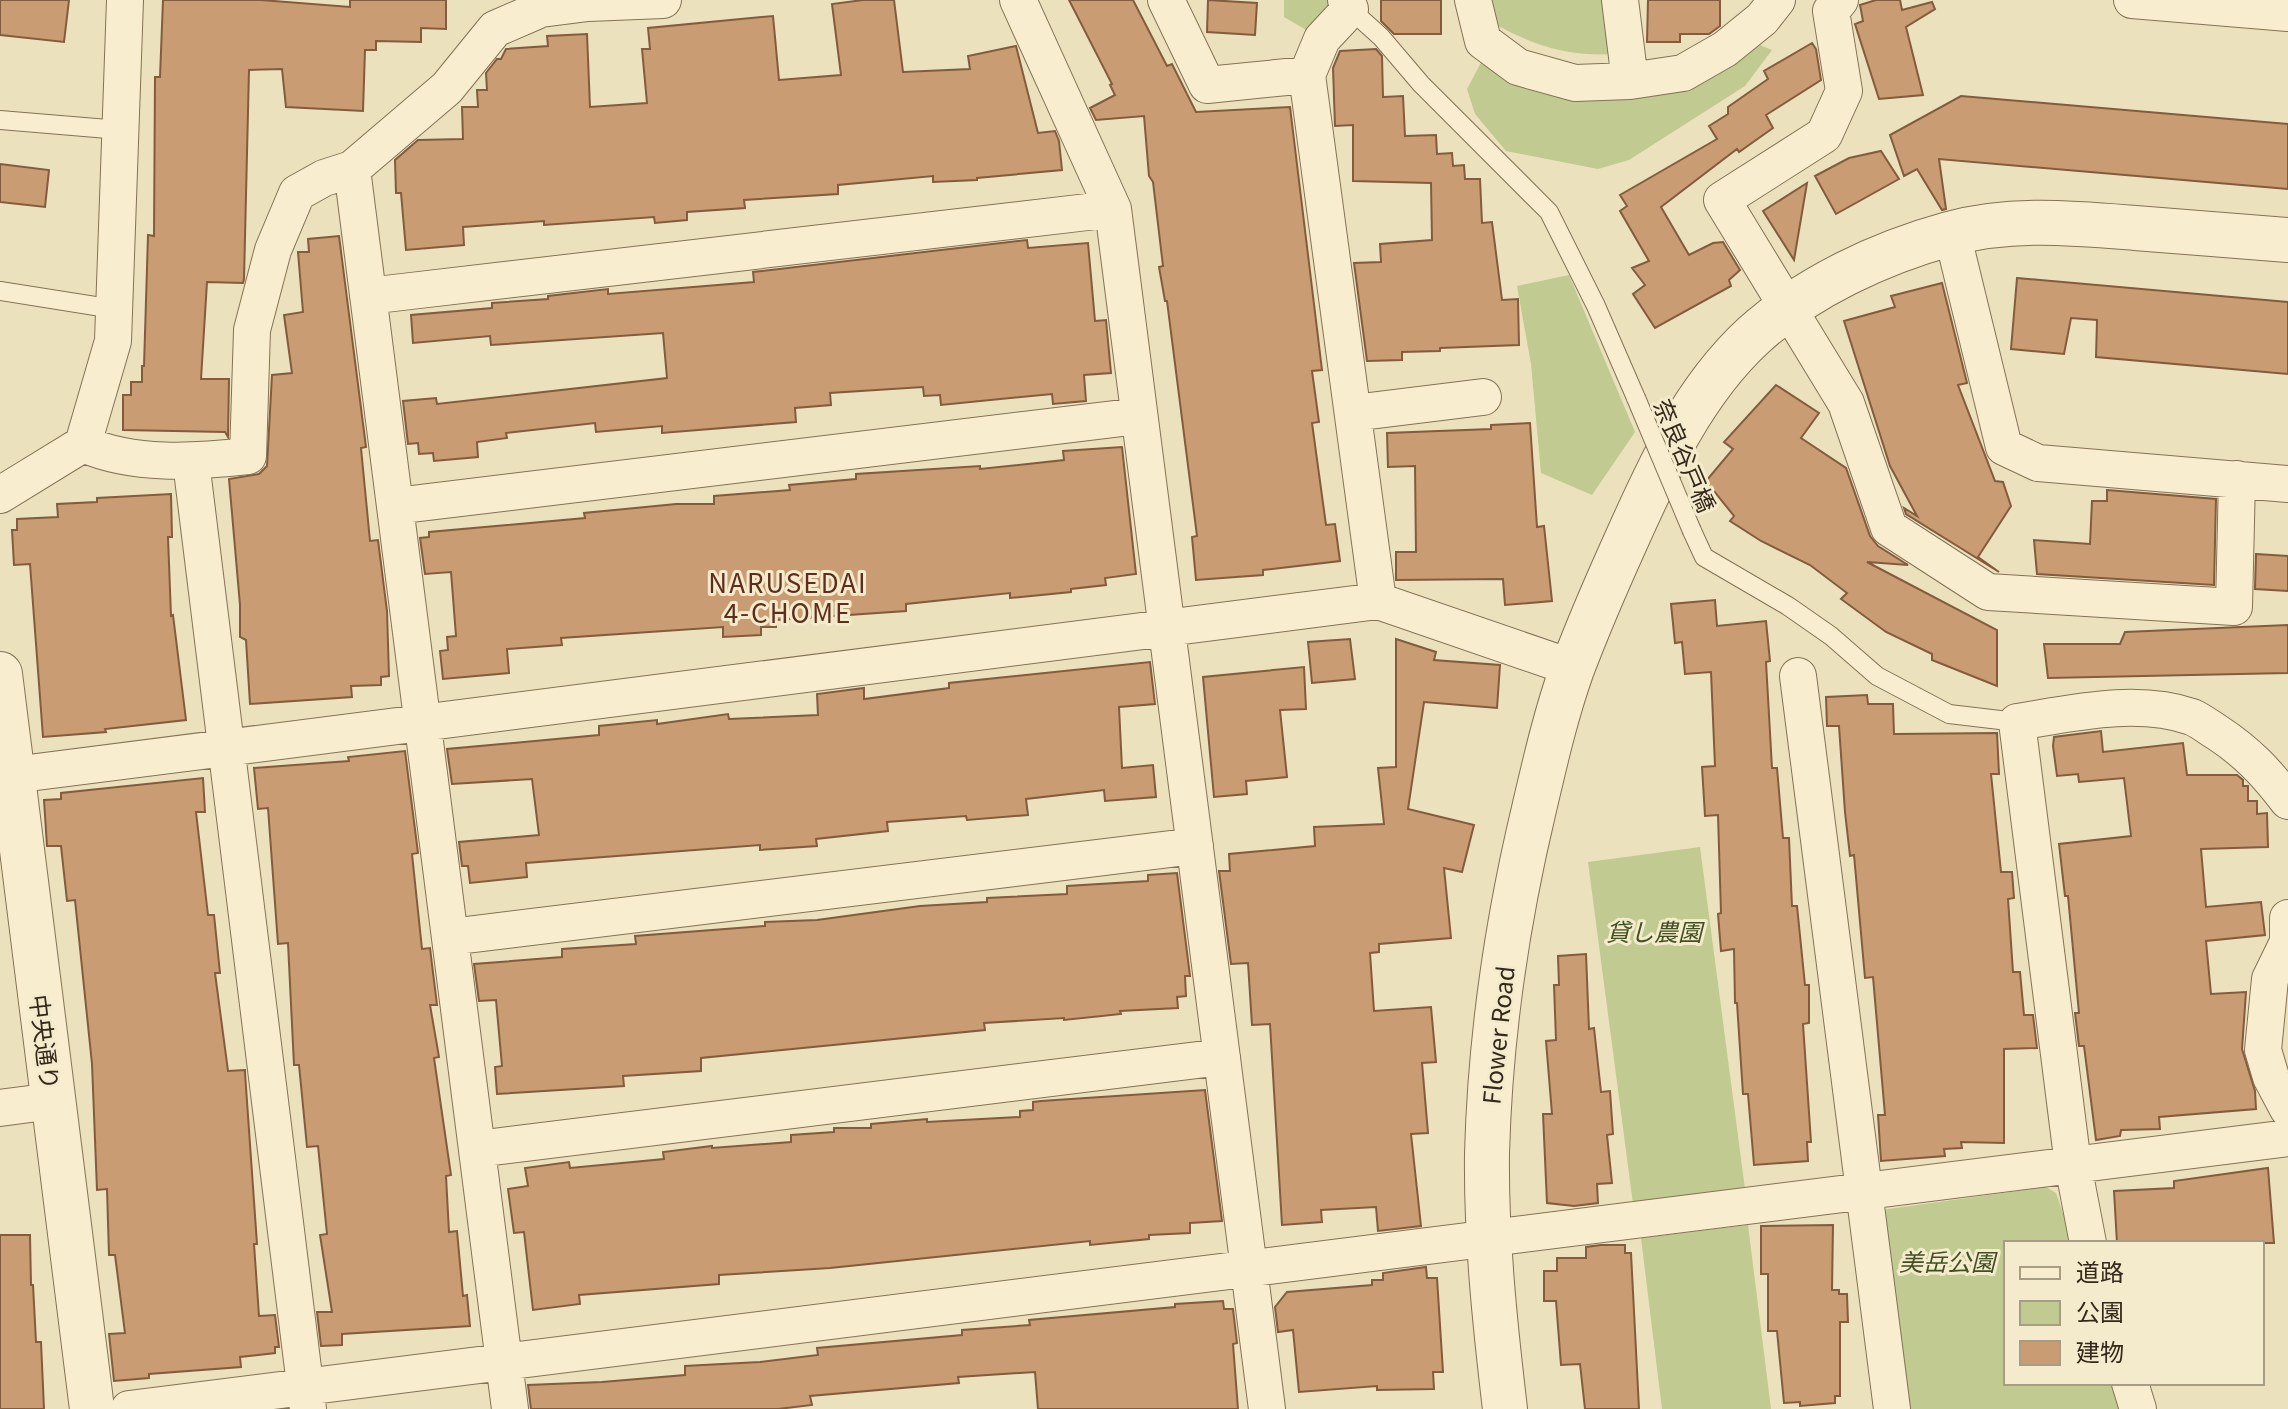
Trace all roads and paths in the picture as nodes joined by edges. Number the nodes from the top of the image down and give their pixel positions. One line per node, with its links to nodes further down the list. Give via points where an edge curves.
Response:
1 (125, 0): 15 (street)
2 (663, 0): 16 (street, via 541,9 495,29 447,88)
3 (1018, 0): 17 (street)
4 (1166, 0): 12 (street, via 1207,85)
5 (1473, 0): 13 (street, via 1483,41 1518,67 1575,83)
6 (1620, 0): 13 (street)
7 (1777, 0): 13 (street, via 1725,49 1683,73)
8 (1840, 0): 23 (street, via 1831,11 1844,91 1824,135 1722,200)
9 (2132, 0): 11 (street)
10 (1348, 4): 12 (street, via 1322,39); 38 (lane, 奈良谷戸橋, bridge, via 1549,212 1596,306 1704,557 1788,606 1877,676 1949,714)
11 (2288, 13)
12 (1307, 75): 25 (street)
13 (1630, 81)
14 (0, 120): 15 (lane)
15 (120, 130): 22 (street)
16 (352, 169): 21 (street); 28 (street, via 297,193 273,250 252,330 248,456)
17 (1113, 209): 21 (street); 26 (street)
18 (1952, 233): 19 (street, Flower Road, via 2025,221); 23 (street, Flower Road, via 1859,267); 29 (street, via 2004,447 2038,463)
19 (2288, 240)
20 (0, 291): 22 (lane)
21 (368, 296): 32 (street)
22 (114, 309): 27 (street, via 113,341)
23 (1787, 309): 29 (street, via 1846,403 1889,528 1988,592 2234,607); 35 (street, Flower Road, via 1721,370 1686,420 1643,503)
24 (1483, 397): 25 (street)
25 (1353, 413): 33 (street)
26 (1139, 416): 32 (street); 34 (street)
27 (83, 444): 28 (street, via 105,453); 31 (street)
28 (191, 462): 40 (street)
29 (2237, 479): 30 (street)
30 (2288, 484)
31 (0, 495)
32 (395, 506): 39 (street)
33 (1378, 601): 34 (street); 35 (street)
34 (1167, 629): 39 (street); 43 (street)
35 (1573, 668): 54 (street, Flower Road, via 1531,819 1503,963 1490,1090)
36 (0, 674): 41 (street, 中央通り)
37 (1798, 676): 53 (street)
38 (2017, 722): 42 (street, via 2088,711 2159,709 2195,718 2264,769); 52 (street)
39 (423, 723): 40 (street); 45 (street)
40 (226, 748): 41 (street); 59 (street)
41 (13, 775): 47 (street, 中央通り)
42 (2288, 801)
43 (1195, 846): 45 (street); 46 (street)
44 (2288, 918): 49 (street, via 2288,942 2270,979 2263,1050)
45 (450, 937): 51 (street)
46 (1222, 1057): 51 (street); 56 (street)
47 (53, 1101): 48 (street); 60 (street, 中央通り)
48 (0, 1108)
49 (2288, 1109)
50 (2288, 1138): 52 (street)
51 (477, 1149): 57 (street)
52 (2073, 1165): 53 (street); 55 (street)
53 (1864, 1192): 54 (street); 65 (street)
54 (1489, 1238): 56 (street); 64 (street, Flower Road)
55 (2088, 1241)
56 (1249, 1269): 57 (street); 63 (street)
57 (504, 1362): 59 (street); 62 (street)
58 (2131, 1385): 66 (street)
59 (307, 1398): 61 (street)
60 (92, 1409)
61 (129, 1409)
62 (510, 1409)
63 (1267, 1409)
64 (1505, 1409)
65 (1892, 1409)
66 (2138, 1409)

